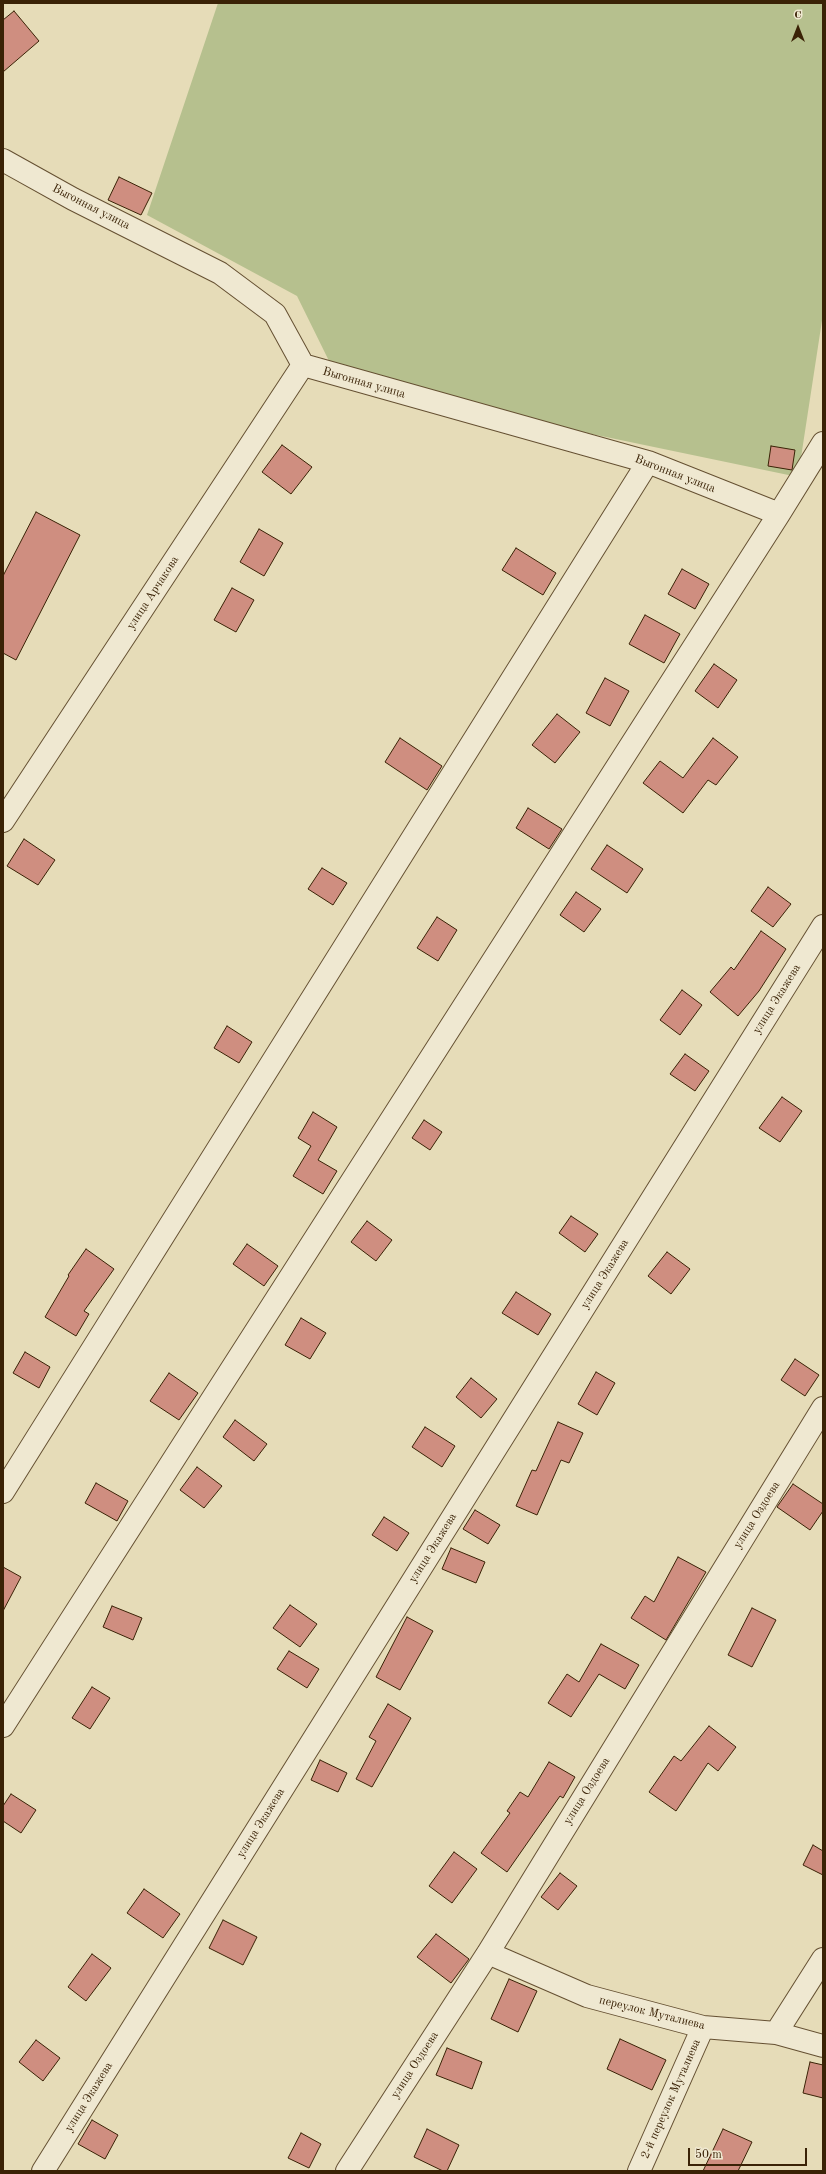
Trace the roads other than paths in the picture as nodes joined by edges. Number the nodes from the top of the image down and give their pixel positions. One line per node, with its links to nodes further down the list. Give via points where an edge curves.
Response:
1 (3, 160): 2 (street, Выгонная улица, via 73,199 220,273 275,314)
2 (303, 365): 4 (street, Выгонная улица); 6 (street, улица Арчакова)
3 (823, 442): 5 (street)
4 (648, 462): 5 (street, Выгонная улица); 9 (street)
5 (779, 514): 10 (street)
6 (3, 821)
7 (823, 926): 16 (street, улица Экажева)
8 (823, 1408): 11 (street, улица Оздоева)
9 (3, 1492)
10 (3, 1726)
11 (488, 1953): 13 (street, переулок Муталиева, via 587,1996); 17 (street, улица Оздоева)
12 (823, 1959): 14 (street)
13 (703, 2027): 14 (street, переулок Муталиева); 18 (street, 2-й переулок Муталиева)
14 (776, 2033): 15 (street, переулок Муталиева)
15 (823, 2046)
16 (43, 2171)
17 (347, 2171)
18 (639, 2171)

